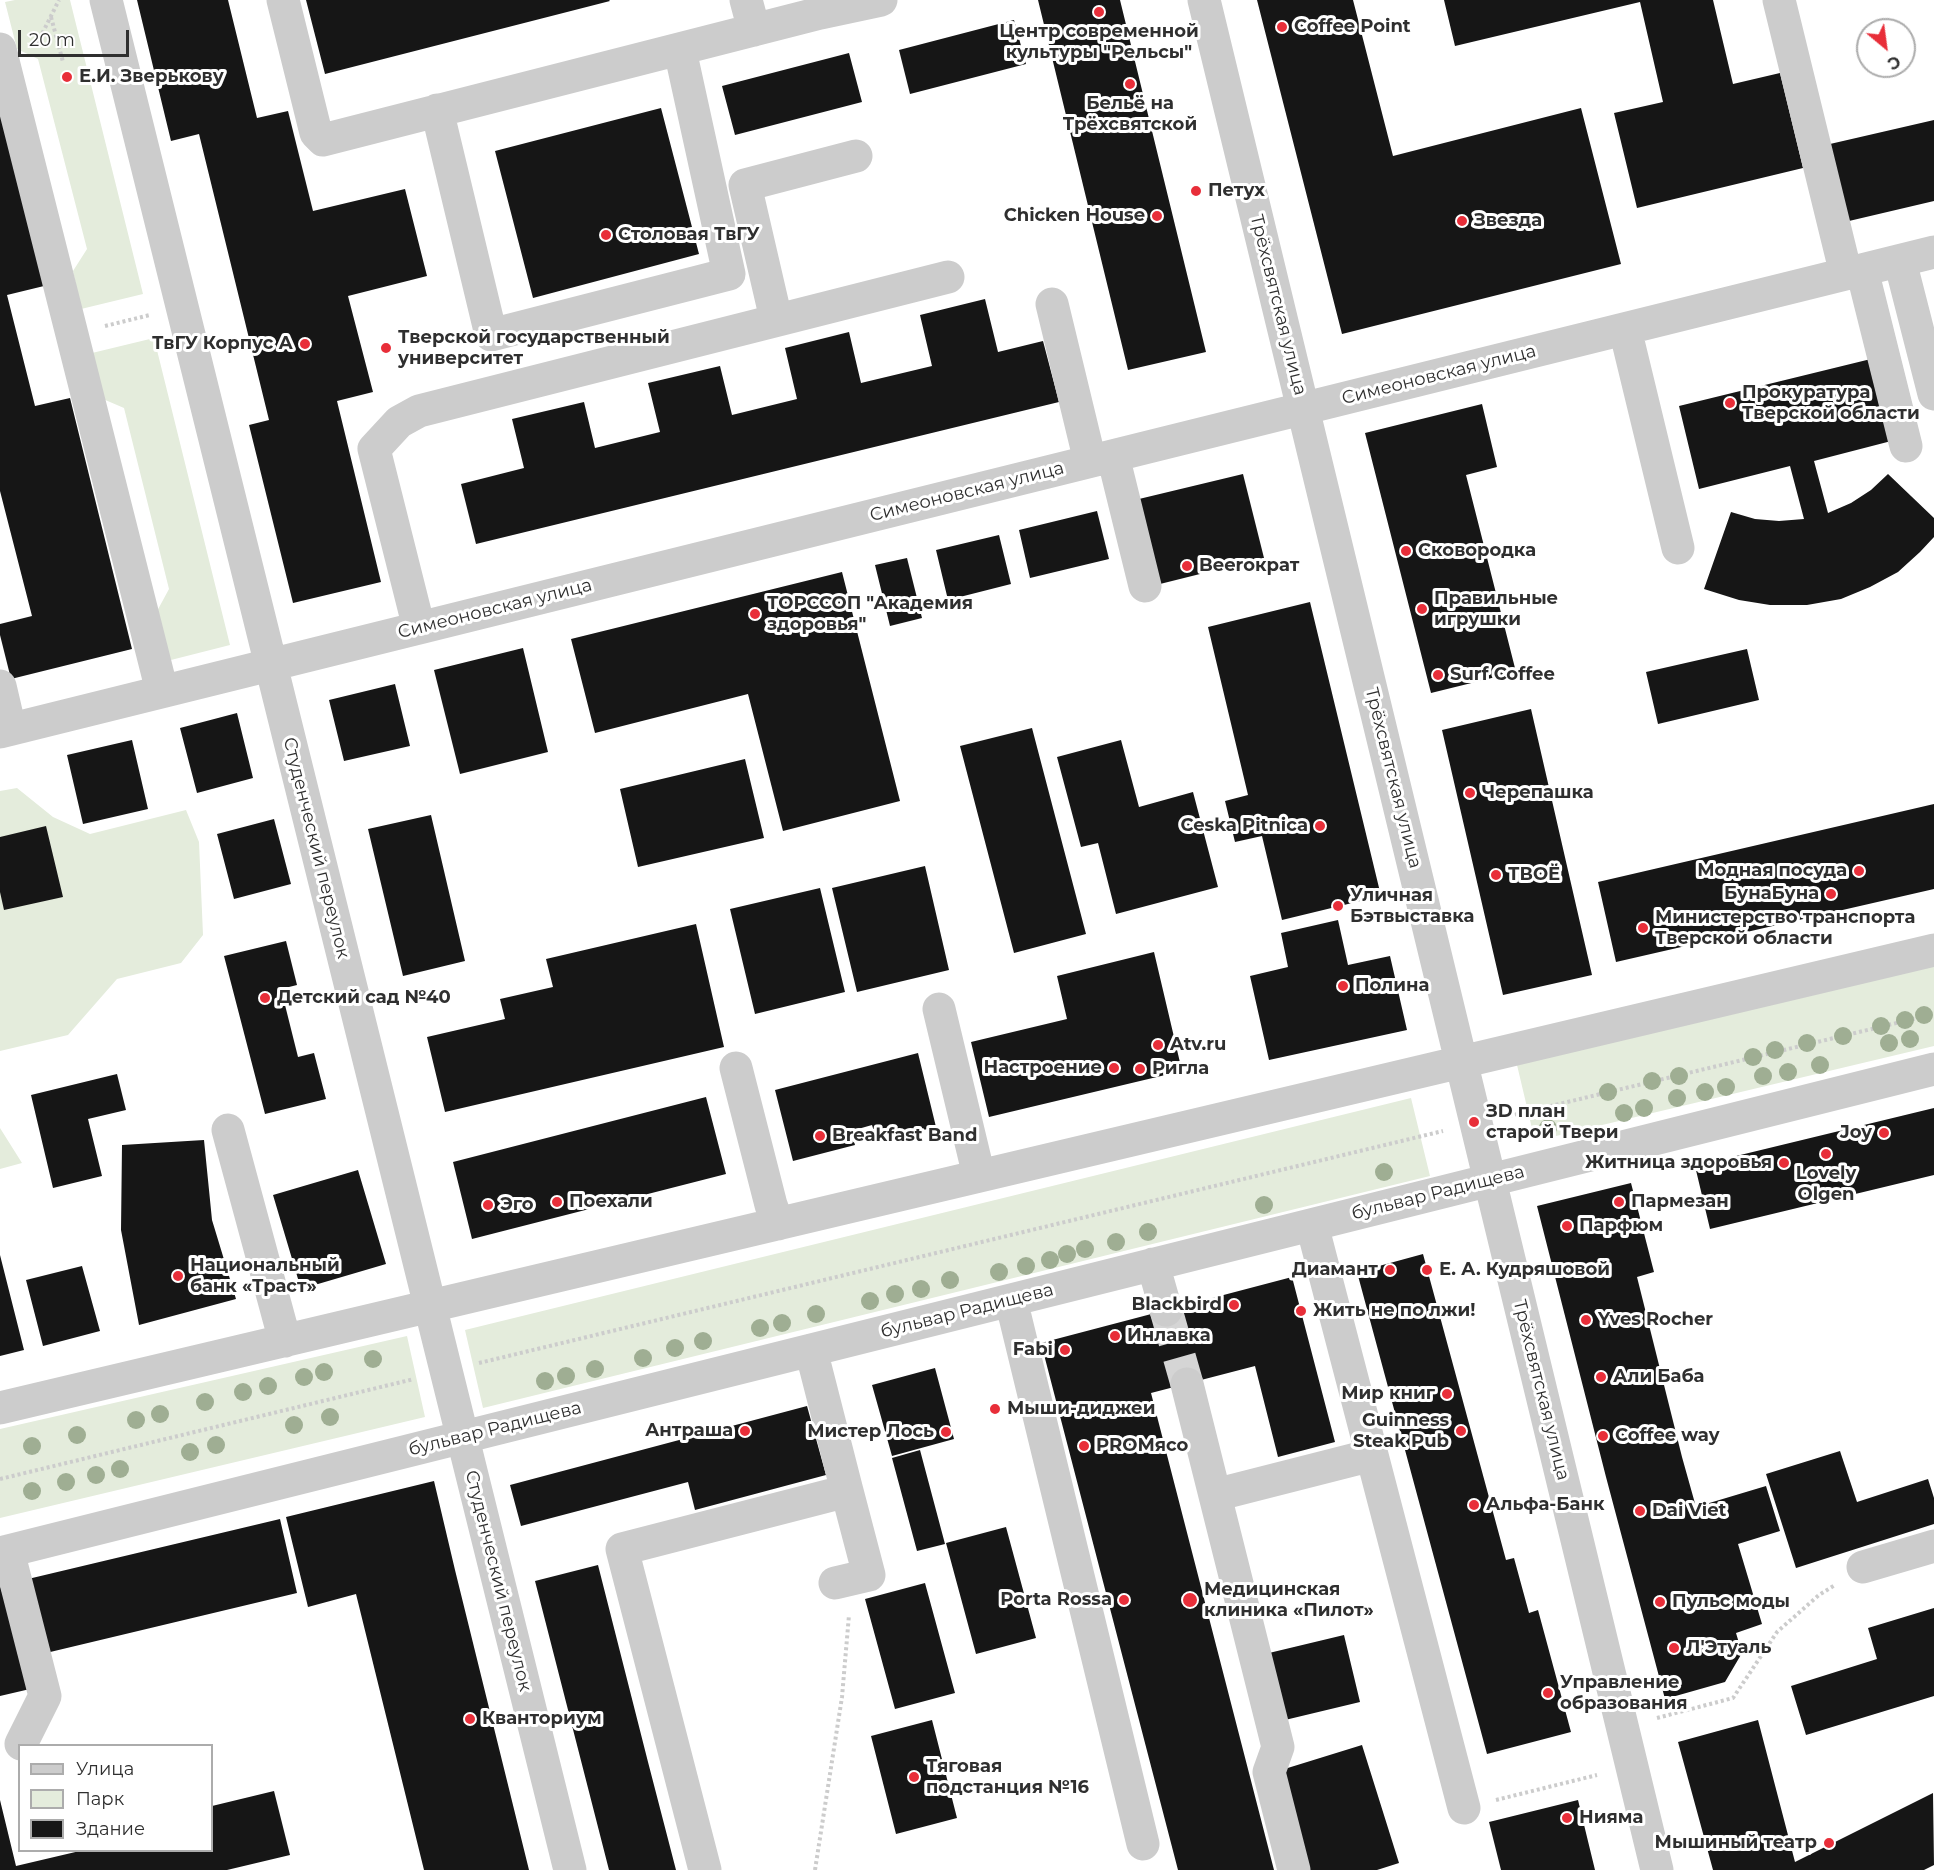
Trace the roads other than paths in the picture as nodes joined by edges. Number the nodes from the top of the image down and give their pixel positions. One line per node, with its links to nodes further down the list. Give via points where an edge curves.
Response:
1 (105, 0): 26 (street, Студенческий переулок)
2 (283, 0): 10 (street, via 316,134 321,139)
3 (880, 0): 6 (street)
4 (1204, 0): 20 (street, Трёхсвятская улица)
5 (1779, 0): 14 (street)
6 (818, 7): 7 (street)
7 (750, 15): 9 (street)
8 (0, 49): 28 (street)
9 (681, 50): 10 (street); 10 (street, via 729,274 490,335)
10 (436, 110)
11 (856, 156): 17 (street, via 745,185)
12 (1934, 252): 13 (street, Симеоновская улица)
13 (1900, 261): 14 (street, Симеоновская улица); 19 (street)
14 (1854, 272): 18 (street, Симеоновская улица); 21 (street)
15 (948, 277): 17 (street)
16 (1052, 304): 22 (street)
17 (776, 319): 25 (street, via 418,411 399,422 374,449)
18 (1625, 329): 20 (street, Симеоновская улица); 23 (street)
19 (1934, 394)
20 (1303, 409): 22 (street, Симеоновская улица); 32 (street, Трёхсвятская улица)
21 (1906, 446)
22 (1102, 459): 24 (street); 25 (street, Симеоновская улица)
23 (1678, 548)
24 (1145, 586)
25 (419, 628): 26 (street, Симеоновская улица)
26 (271, 665): 28 (street, Симеоновская улица); 42 (street, Студенческий переулок)
27 (0, 686): 29 (street)
28 (162, 692): 29 (street, Симеоновская улица)
29 (5, 730)
30 (1934, 950): 32 (street)
31 (939, 1009): 36 (street)
32 (1461, 1062): 36 (street); 37 (street, Трёхсвятская улица)
33 (736, 1068): 38 (street)
34 (1934, 1069): 37 (street, бульвар Радищева)
35 (228, 1130): 44 (street)
36 (979, 1176): 38 (street)
37 (1490, 1180): 39 (street, бульвар Радищева); 62 (street, Трёхсвятская улица)
38 (778, 1224): 42 (street)
39 (1312, 1225): 40 (street, бульвар Радищева); 49 (street)
40 (1154, 1264): 41 (street, бульвар Радищева); 43 (street)
41 (1011, 1300): 45 (street, бульвар Радищева); 58 (street)
42 (430, 1306): 44 (street); 48 (street, Студенческий переулок)
43 (1166, 1310)
44 (285, 1341): 47 (street)
45 (811, 1350): 48 (street, бульвар Радищева); 50 (street)
46 (1186, 1384): 51 (street)
47 (0, 1408)
48 (462, 1437): 53 (street, бульвар Радищева); 59 (street, Студенческий переулок)
49 (1372, 1455): 51 (street); 57 (street)
50 (847, 1491): 55 (street, via 869,1575); 60 (street, via 622,1550)
51 (1215, 1495): 61 (street, via 1278,1747 1269,1772)
52 (1934, 1546): 54 (street)
53 (4, 1552): 56 (street, via 45,1696)
54 (1863, 1567)
55 (843, 1581)
56 (21, 1744)
57 (1464, 1809)
58 (1143, 1844)
59 (570, 1870)
60 (705, 1870)
61 (1294, 1870)
62 (1657, 1870)

